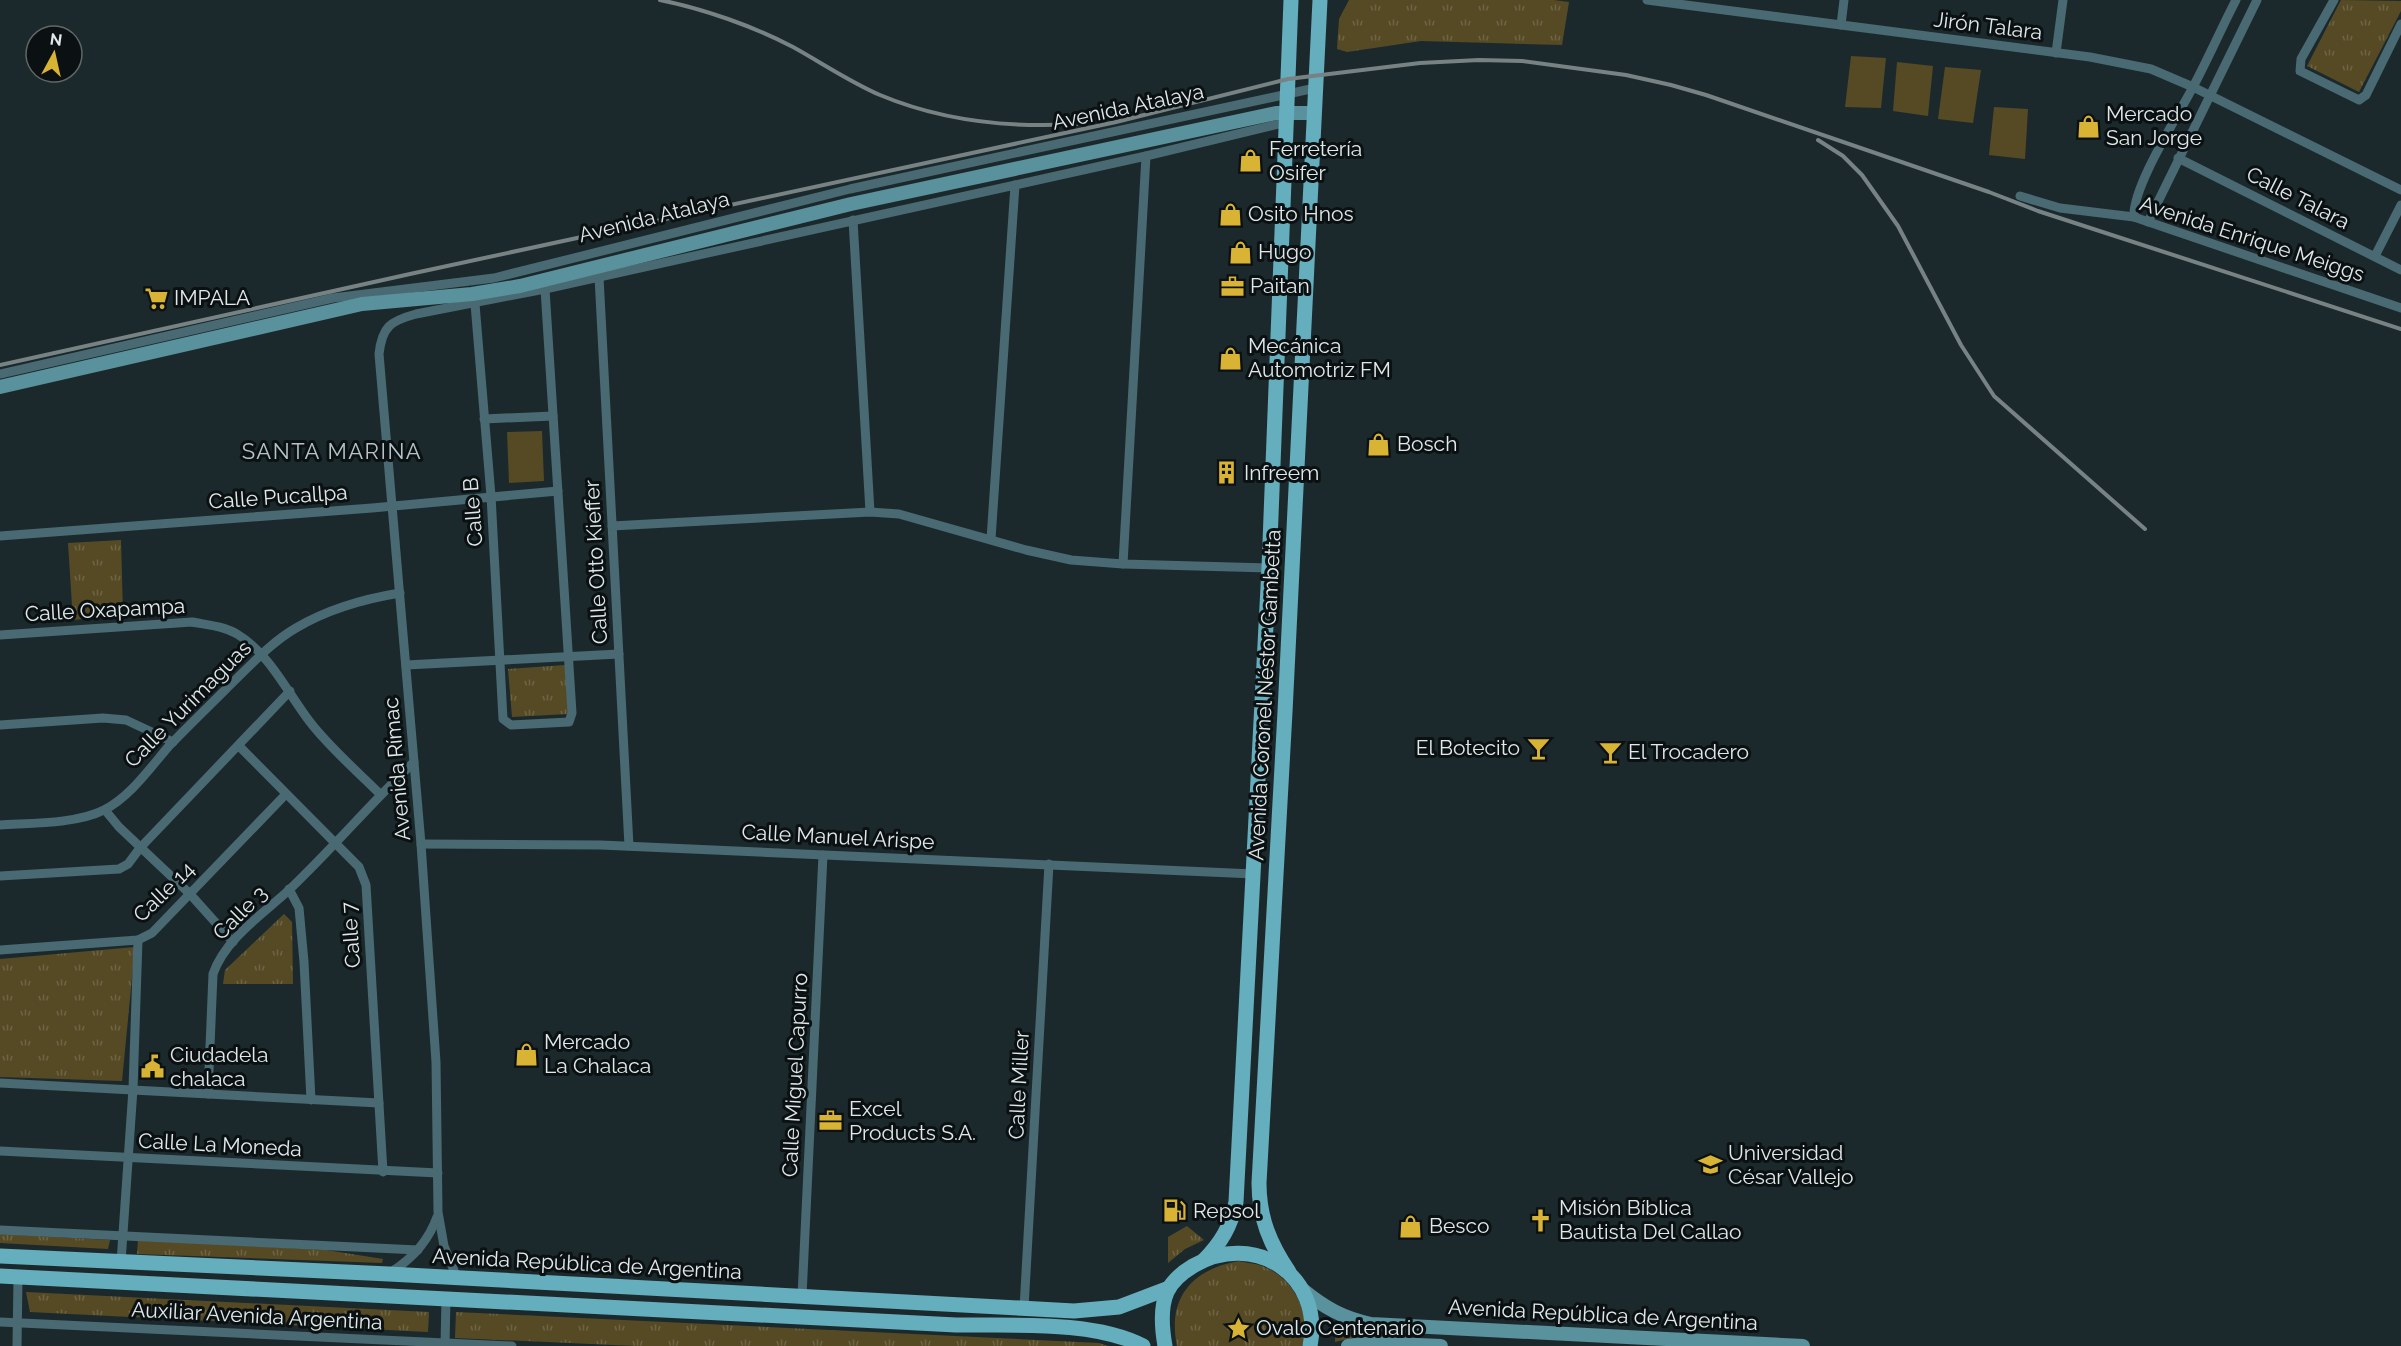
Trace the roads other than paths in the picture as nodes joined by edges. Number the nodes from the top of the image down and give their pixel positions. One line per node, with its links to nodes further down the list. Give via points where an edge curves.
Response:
1 (1291, 0): 14 (main road, Avenida Coronel Néstor Gambetta)
2 (1320, 0): 13 (main road, Avenida Coronel Néstor Gambetta)
3 (1647, 0): 10 (street, Jirón Talara)
4 (1844, 0): 10 (street)
5 (2063, 0): 11 (street)
6 (2236, 0): 12 (street)
7 (2257, 0): 15 (street)
8 (2334, 0): 9 (street, via 2301,59 2300,71 2359,100 2366,95)
9 (2401, 24)
10 (1841, 25): 11 (street, Jirón Talara)
11 (2056, 53): 12 (street, Jirón Talara, via 2151,69)
12 (2193, 87): 15 (street, Jirón Talara); 24 (street, via 2155,156 2135,202)
13 (1316, 88): 14 (street, Avenida Atalaya); 16 (main road, Avenida Coronel Néstor Gambetta)
14 (1288, 94): 17 (main road, Avenida Coronel Néstor Gambetta); 34 (street, Avenida Atalaya, via 850,189 494,278 333,298)
15 (2211, 95): 19 (street); 21 (street, Jirón Talara)
16 (1314, 113): 17 (main road, Avenida Atalaya); 92 (main road, Avenida Coronel Néstor Gambetta, via 1259,1183 1264,1225)
17 (1287, 117): 18 (street, Avenida Atalaya); 35 (main road, Avenida Atalaya, via 851,204 520,286 362,304); 46 (main road, Avenida Coronel Néstor Gambetta)
18 (1146, 156): 20 (street, Avenida Atalaya); 45 (street)
19 (2178, 158): 26 (street); 27 (street, Calle Talara)
20 (1015, 185): 25 (street, Avenida Atalaya); 44 (street)
21 (2401, 190)
22 (2020, 196): 24 (street, Avenida Enrique Meiggs, via 2060,208)
23 (2401, 205): 27 (street)
24 (2134, 217): 26 (street, Avenida Enrique Meiggs)
25 (853, 220): 29 (street, Avenida Atalaya); 41 (street)
26 (2148, 222): 32 (street, Avenida Enrique Meiggs)
27 (2375, 256): 28 (street, Calle Talara)
28 (2401, 270)
29 (599, 277): 30 (street, Avenida Atalaya); 42 (street, Calle Otto Kieffer)
30 (545, 289): 31 (street, Avenida Atalaya); 36 (street)
31 (475, 304): 33 (street, Avenida Atalaya, via 400,318); 37 (street, Calle B)
32 (2401, 308)
33 (388, 326): 40 (street, Avenida Rímac, via 379,354)
34 (0, 374)
35 (0, 387)
36 (553, 416): 37 (street); 38 (street)
37 (484, 419): 39 (street, Calle B)
38 (558, 491): 39 (street, Calle Pucallpa); 51 (street)
39 (490, 496): 40 (street, Calle Pucallpa); 52 (street, Calle B)
40 (393, 506): 43 (street, Calle Pucallpa); 47 (street, Avenida Rímac)
41 (870, 512): 42 (street); 44 (street, via 899,514)
42 (612, 526): 49 (street, Calle Otto Kieffer)
43 (0, 536)
44 (992, 538): 45 (street, via 1071,560)
45 (1123, 564): 46 (street)
46 (1269, 568): 69 (main road, Avenida Coronel Néstor Gambetta)
47 (400, 593): 50 (street, Calle Yurimaguas, via 325,613 294,629); 53 (street, Avenida Rímac)
48 (0, 635): 50 (street, Calle Oxapampa, via 192,622 237,634)
49 (619, 654): 51 (street); 65 (street, Calle Otto Kieffer)
50 (261, 655): 54 (street, Calle Oxapampa); 56 (street, Calle Yurimaguas)
51 (569, 657): 52 (street); 52 (street, Calle B, via 569,722 511,725 503,719)
52 (499, 661): 53 (street)
53 (406, 666): 58 (street, Avenida Rímac)
54 (290, 691): 57 (street); 60 (street, Calle Oxapampa, via 325,740)
55 (0, 725): 56 (street, via 114,719)
56 (173, 742): 61 (street, Calle Yurimaguas, via 120,800)
57 (239, 746): 59 (street, Calle 7); 66 (street)
58 (414, 762): 60 (street); 64 (street, Avenida Rímac)
59 (286, 794): 63 (street, Calle 7); 72 (street, Calle 14)
60 (380, 794): 63 (street, Calle 3)
61 (105, 810): 62 (street, Calle Yurimaguas, via 63,820); 66 (street)
62 (0, 825)
63 (334, 842): 71 (street, Calle 3); 80 (street, Calle 7, via 359,867 366,885)
64 (421, 844): 65 (street, Calle Manuel Arispe); 84 (street, Avenida Rímac, via 436,1062)
65 (629, 846): 67 (street, Calle Manuel Arispe)
66 (140, 848): 70 (street, via 119,869); 72 (street)
67 (823, 855): 68 (street, Calle Manuel Arispe); 99 (street, Calle Miguel Capurro)
68 (1049, 864): 69 (street, Calle Manuel Arispe); 101 (street, Calle Miller)
69 (1254, 874): 90 (main road, Avenida Coronel Néstor Gambetta, via 1236,1202 1223,1237)
70 (0, 876)
71 (289, 889): 74 (street, Calle 3); 79 (street, via 299,908)
72 (189, 894): 73 (street, Calle 14, via 152,933); 74 (street)
73 (138, 940): 75 (street, Calle 14); 77 (street)
74 (233, 942): 78 (street, Calle 3, via 213,974)
75 (0, 950)
76 (0, 1083): 77 (street)
77 (133, 1089): 78 (street); 82 (street)
78 (208, 1094): 79 (street)
79 (311, 1100): 80 (street)
80 (379, 1103): 83 (street, Calle 7)
81 (0, 1151): 82 (street, Calle La Moneda)
82 (127, 1158): 83 (street, Calle La Moneda); 87 (street)
83 (383, 1172): 84 (street, Calle La Moneda)
84 (438, 1173): 85 (street, Avenida Rímac)
85 (438, 1212): 88 (street, Avenida Rímac); 96 (street, Avenida Rímac, via 444,1246)
86 (0, 1230): 87 (street)
87 (122, 1236): 88 (street); 91 (street)
88 (418, 1250): 93 (street, Avenida Rímac)
89 (0, 1256): 91 (main road, Avenida República de Argentina)
90 (1204, 1260): 92 (main road, via 1243,1252 1268,1259); 97 (main road, Avenida República de Argentina)
91 (121, 1262): 93 (main road, Avenida República de Argentina)
92 (1289, 1272): 98 (main road, Avenida Coronel Néstor Gambetta)
93 (388, 1274): 96 (main road, Avenida República de Argentina)
94 (0, 1276): 95 (main road, Avenida República de Argentina)
95 (18, 1277): 100 (main road, Avenida República de Argentina); 103 (street)
96 (458, 1278): 99 (main road, Avenida República de Argentina)
97 (1169, 1288): 101 (main road, Avenida República de Argentina, via 1137,1302 1100,1310); 112 (main road, via 1163,1312)
98 (1303, 1290): 104 (main road, Avenida República de Argentina, via 1322,1306 1352,1320); 113 (main road, via 1312,1318)
99 (802, 1296): 101 (main road, Avenida República de Argentina)
100 (446, 1298): 107 (street); 111 (main road, Avenida República de Argentina, via 1083,1329 1114,1334)
101 (1024, 1308)
102 (0, 1322): 103 (street, Auxiliar Avenida Argentina)
103 (16, 1322): 107 (street, Auxiliar Avenida Argentina); 109 (street)
104 (1420, 1327): 105 (main road, Avenida República de Argentina); 108 (main road)
105 (1517, 1339): 106 (main road, Avenida República de Argentina)
106 (1640, 1342): 116 (main road, Avenida República de Argentina)
107 (445, 1344): 110 (street, Auxiliar Avenida Argentina)
108 (1419, 1345): 114 (main road, Avenida República de Argentina); 115 (main road, Avenida República de Argentina)
109 (17, 1346)
110 (512, 1346)
111 (1143, 1346)
112 (1165, 1346)
113 (1310, 1346)
114 (1348, 1346)
115 (1441, 1346)
116 (1803, 1346)

